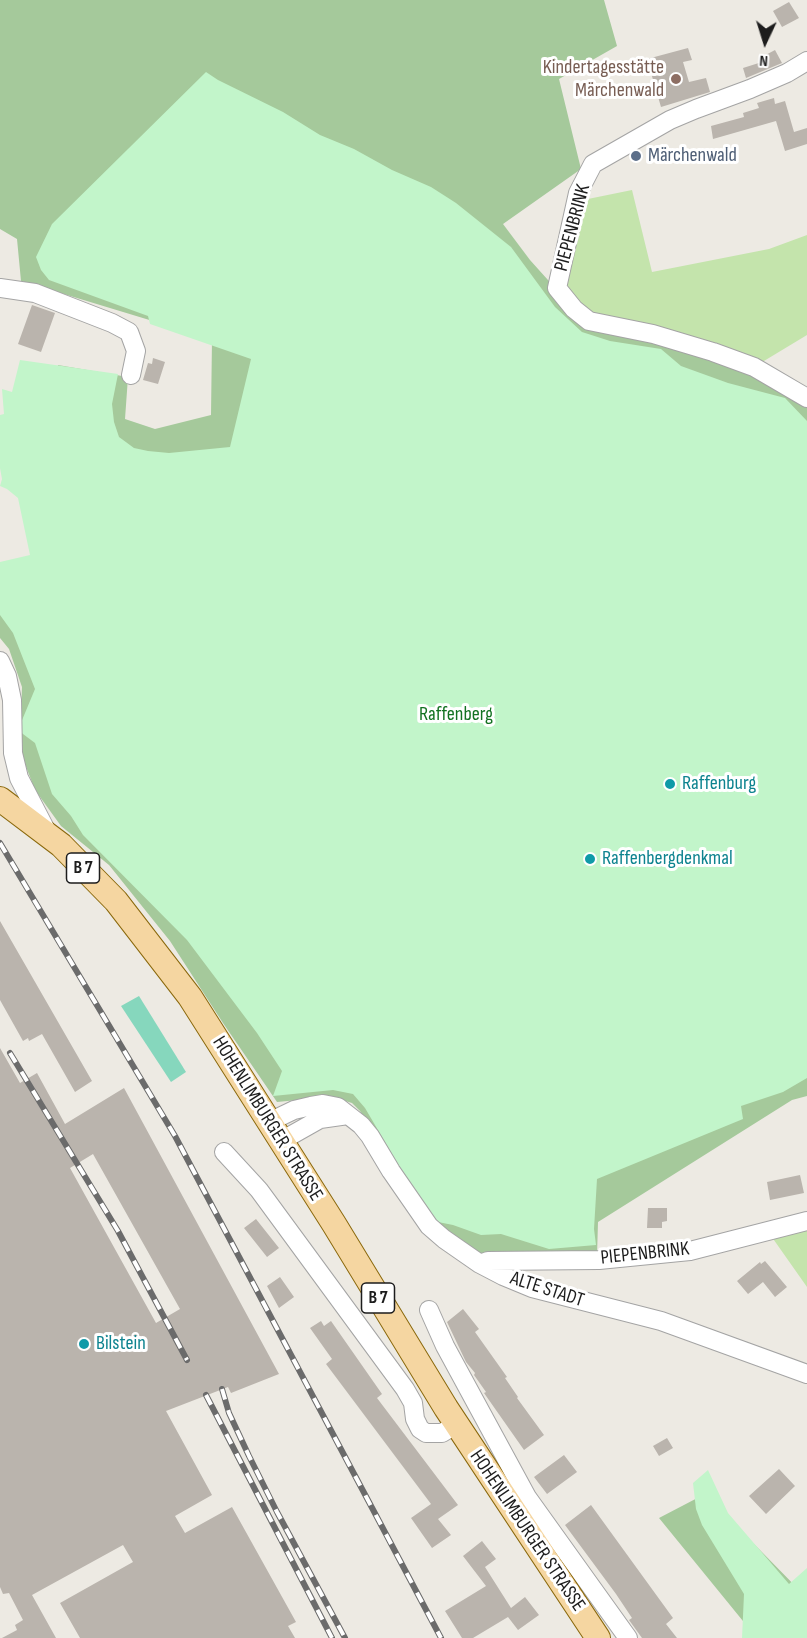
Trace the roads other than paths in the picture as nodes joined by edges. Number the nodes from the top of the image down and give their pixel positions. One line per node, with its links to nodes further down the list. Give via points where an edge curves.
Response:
1 (807, 61): 4 (street, PIEPENBRINK, via 750,89 670,120 593,164 578,193 557,288 589,321 713,351 754,367)
2 (0, 288): 3 (street, via 35,293 129,332 136,351)
3 (131, 375)
4 (807, 398)
5 (0, 661): 6 (street, HOHENLIMBURGER STRASSE, via 10,691)
6 (6, 723): 7 (street, HOHENLIMBURGER STRASSE); 9 (street, HOHENLIMBURGER STRASSE, via 19,778)
7 (0, 752)
8 (5, 803): 9 (main road, HOHENLIMBURGER STRASSE / B 7)
9 (49, 836): 10 (main road, HOHENLIMBURGER STRASSE / B 7, via 116,901 153,947 190,997)
10 (275, 1132): 13 (street, ALTE STADT, via 350,1115 370,1136 429,1226); 16 (main road, HOHENLIMBURGER STRASSE / B 7)
11 (224, 1152): 16 (street, via 259,1190 405,1389 420,1429 442,1433)
12 (807, 1221): 13 (street, PIEPENBRINK, via 690,1251 599,1260)
13 (480, 1264): 15 (street, ALTE STADT, via 532,1288 661,1321)
14 (429, 1310): 18 (street, HOHENLIMBURGER STRASSE, via 527,1497)
15 (807, 1374)
16 (457, 1424): 17 (main road, HOHENLIMBURGER STRASSE / B 7)
17 (598, 1638)
18 (628, 1638)

